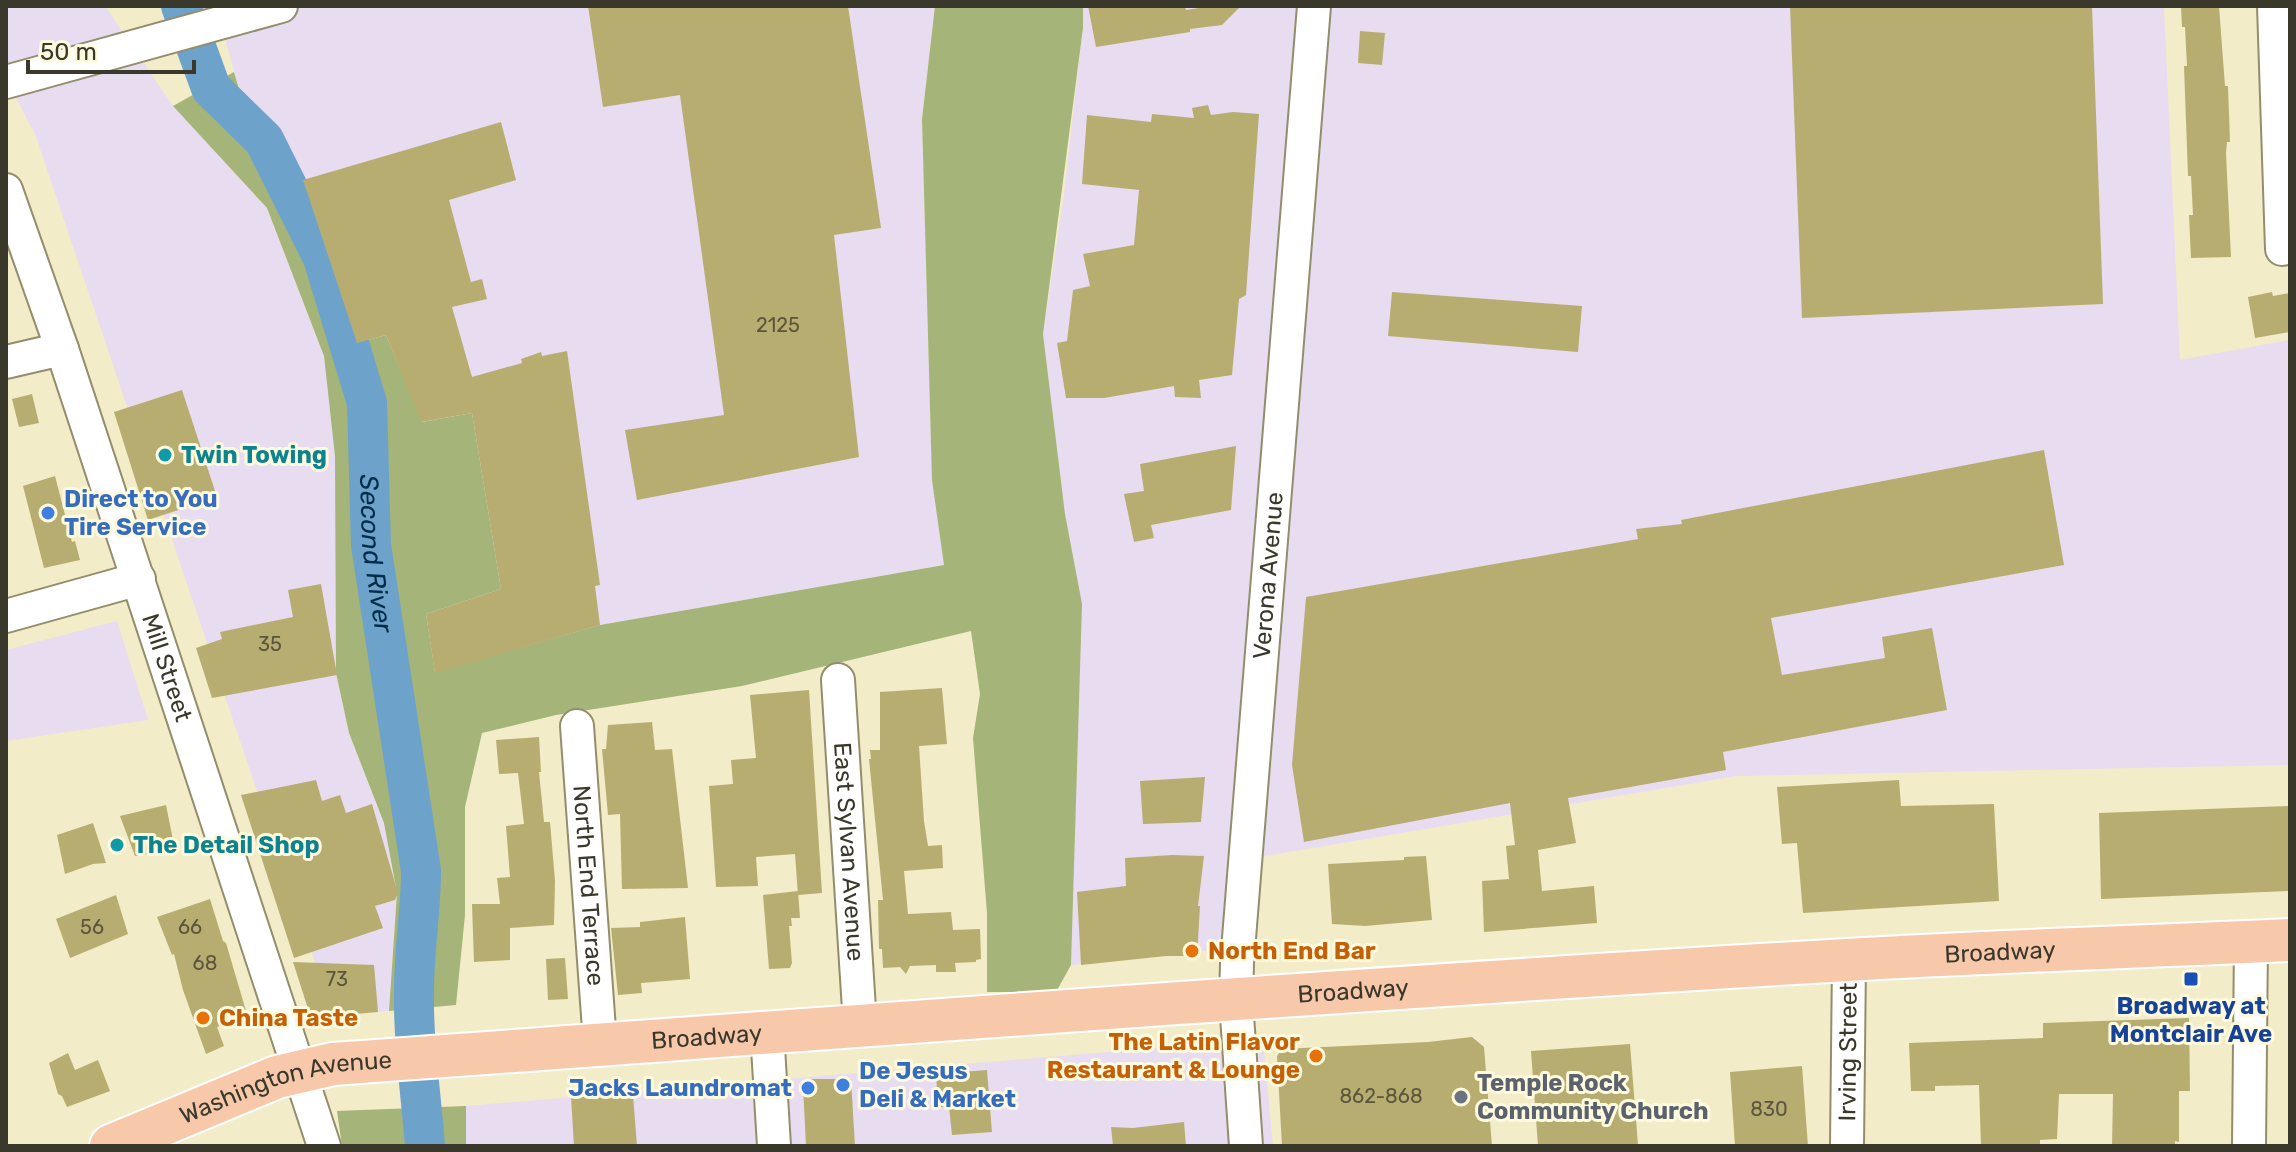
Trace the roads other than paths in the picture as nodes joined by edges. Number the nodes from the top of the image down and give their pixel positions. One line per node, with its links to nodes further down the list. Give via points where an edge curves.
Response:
1 (281, 6): 4 (street)
2 (1314, 6): 15 (street, Verona Avenue)
3 (2274, 6): 6 (street, via 2282,249)
4 (6, 82)
5 (6, 190): 7 (street, Mill Street)
6 (2290, 247)
7 (62, 349): 8 (street); 9 (street, Mill Street)
8 (6, 362)
9 (139, 579): 10 (street); 20 (street, Mill Street)
10 (6, 616)
11 (838, 680): 16 (street, East Sylvan Avenue)
12 (577, 726): 18 (street, North End Terrace)
13 (2271, 941): 14 (main road, Broadway); 26 (street)
14 (1849, 960): 15 (main road, Broadway); 25 (street, Irving Street)
15 (1236, 1001): 16 (main road, Broadway); 24 (street, Verona Avenue)
16 (860, 1025): 17 (main road, Broadway)
17 (767, 1031): 18 (main road, Broadway); 23 (street)
18 (600, 1043): 19 (main road, Broadway)
19 (418, 1057): 20 (main road, Washington Avenue)
20 (300, 1070): 21 (main road, Washington Avenue); 22 (street, Mill Street)
21 (111, 1146)
22 (324, 1146)
23 (774, 1146)
24 (1246, 1146)
25 (1847, 1146)
26 (2249, 1146)

